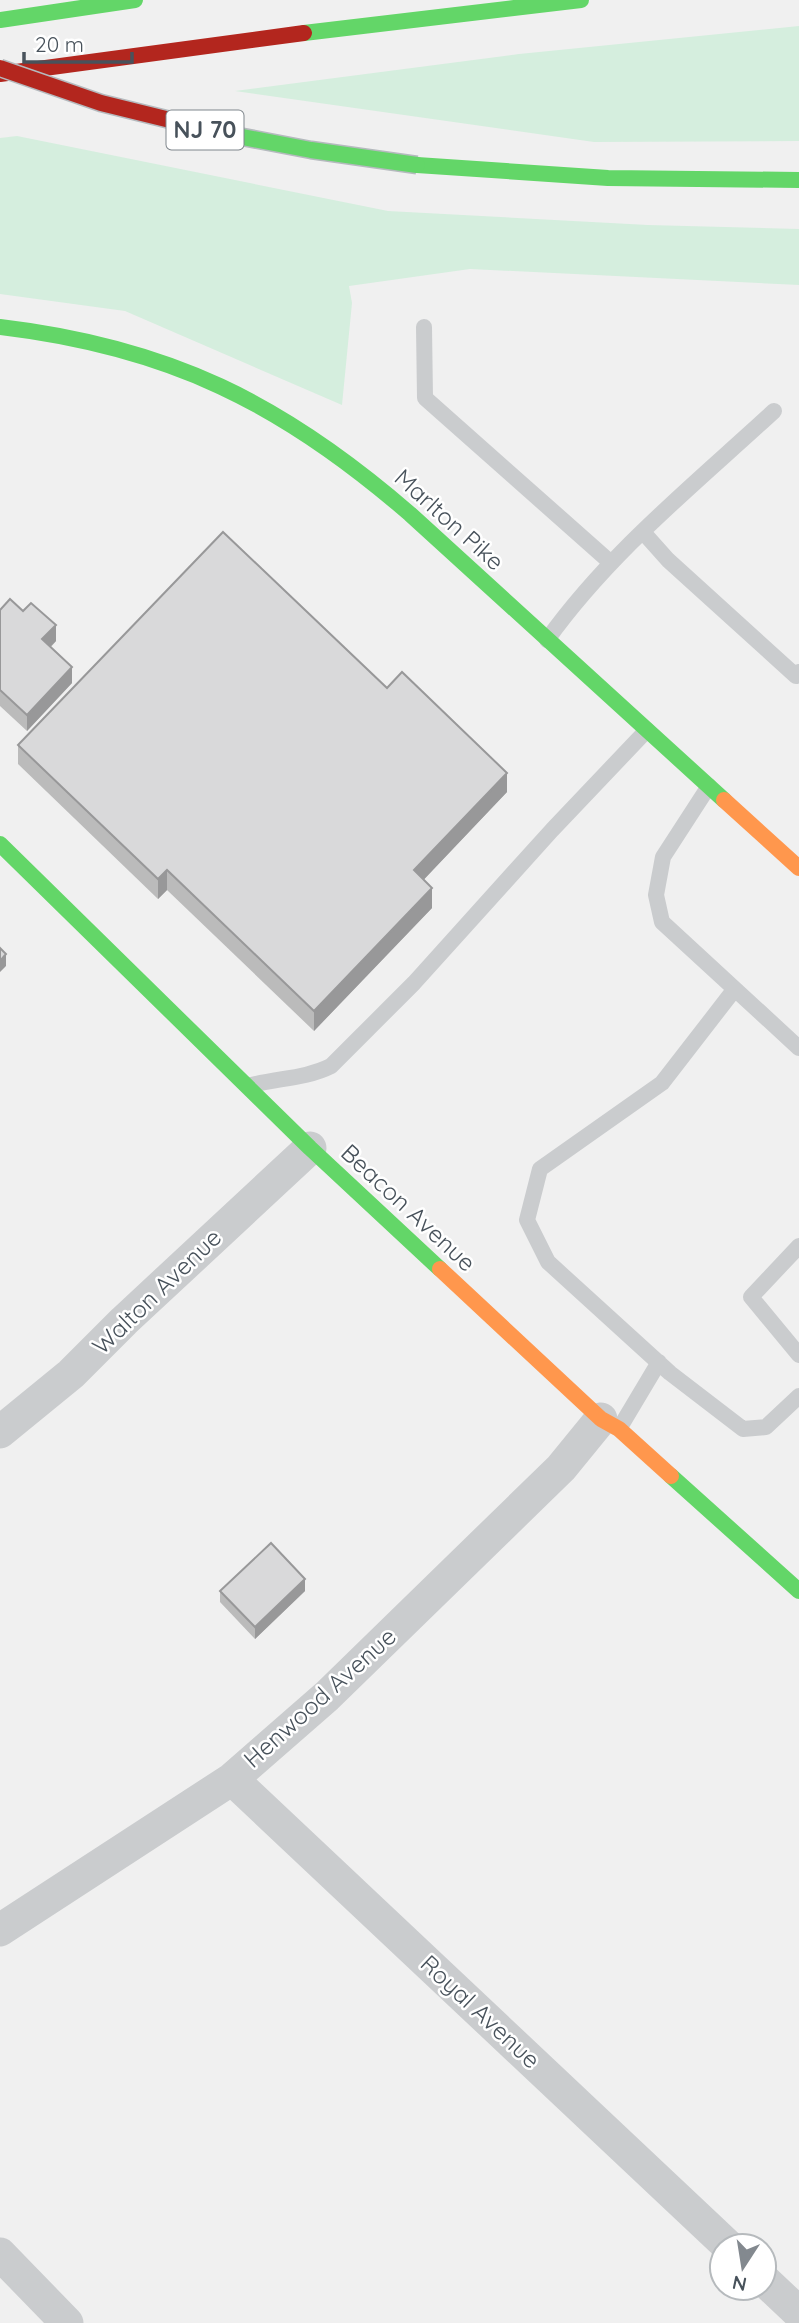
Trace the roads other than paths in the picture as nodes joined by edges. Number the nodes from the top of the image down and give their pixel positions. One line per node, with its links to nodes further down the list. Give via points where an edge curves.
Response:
1 (135, 0): 3 (main road)
2 (581, 0): 5 (main road, via 306,31)
3 (0, 20)
4 (0, 68): 6 (main road, NJ 70, bridge, via 77,95 280,146 417,165 528,174)
5 (0, 74)
6 (799, 180)
7 (0, 327): 12 (main road, Marlton Pike, via 118,346 204,376 246,397 369,480)
8 (424, 327): 11 (lane, via 425,398)
9 (775, 411): 10 (lane)
10 (643, 532): 11 (lane); 13 (lane, via 796,676)
11 (610, 562): 12 (lane)
12 (547, 640): 14 (main road, Marlton Pike)
13 (799, 673)
14 (647, 730): 15 (main road, Marlton Pike); 20 (lane, via 414,983 331,1066 315,1074)
15 (709, 786): 17 (main road, Marlton Pike); 18 (lane, via 663,858 656,895 662,922)
16 (0, 844): 20 (main road, Beacon Avenue)
17 (799, 868)
18 (734, 990): 19 (lane); 24 (lane, via 662,1083 540,1169 527,1220 548,1262)
19 (799, 1048)
20 (247, 1086): 21 (main road, Beacon Avenue)
21 (310, 1148): 26 (main road, Beacon Avenue); 27 (street, Walton Avenue, via 71,1374)
22 (799, 1246): 23 (lane, via 751,1297)
23 (799, 1355)
24 (659, 1363): 25 (lane, via 743,1429 766,1427); 26 (lane)
25 (799, 1396)
26 (610, 1424): 28 (main road, Beacon Avenue); 29 (street, Henwood Avenue, via 327,1696)
27 (0, 1432)
28 (799, 1591)
29 (232, 1779): 30 (street, Henwood Avenue); 31 (street, Royal Avenue)
30 (0, 1930)
31 (713, 2232)
32 (0, 2254): 35 (street)
33 (778, 2293): 34 (street)
34 (799, 2313)
35 (66, 2323)

